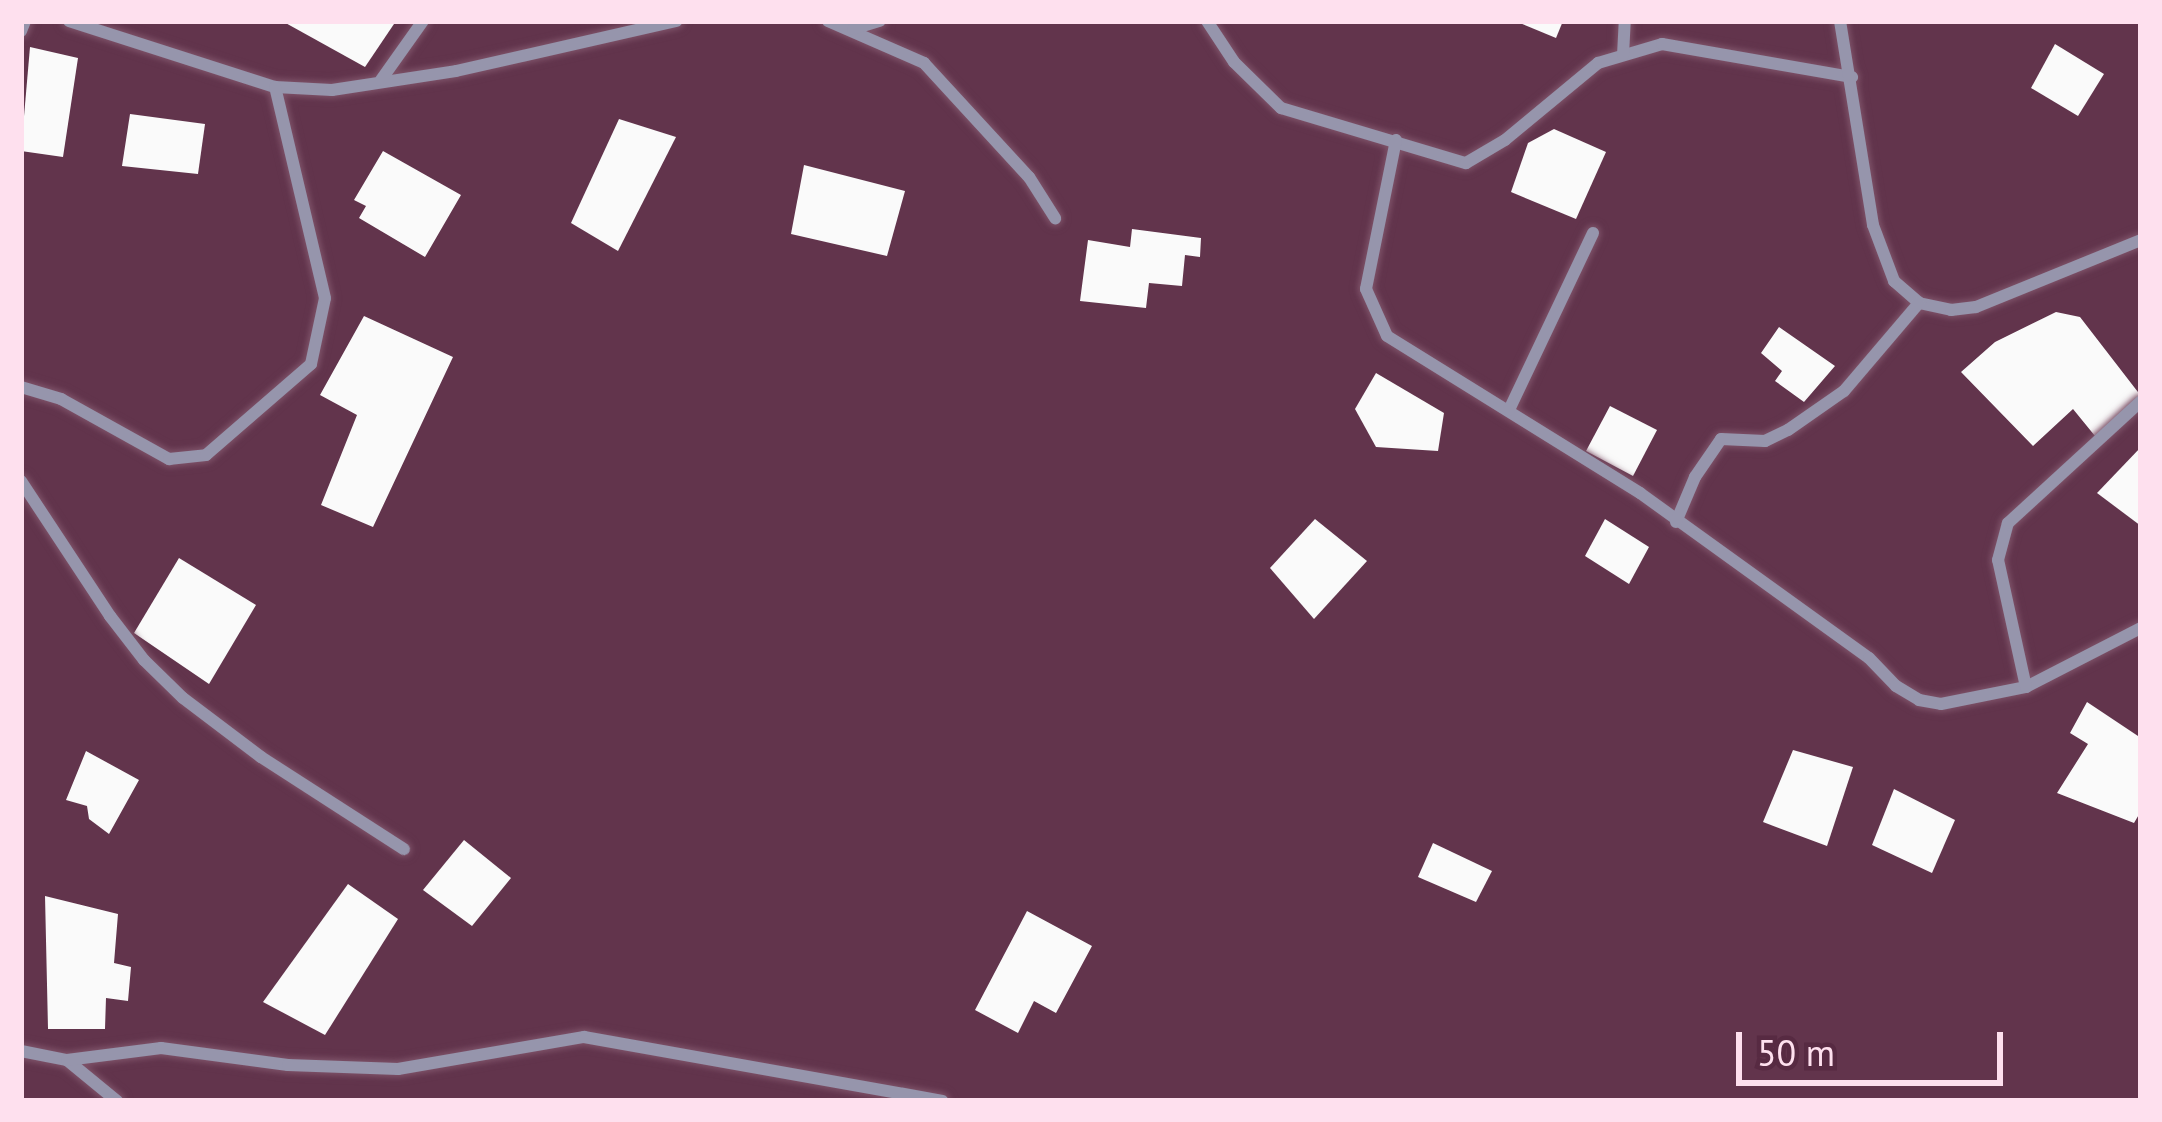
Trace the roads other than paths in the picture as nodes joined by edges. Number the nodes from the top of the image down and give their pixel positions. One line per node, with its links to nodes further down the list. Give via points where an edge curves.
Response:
1 (25, 21): 11 (street)
2 (68, 21): 15 (street)
3 (423, 21): 14 (street)
4 (676, 21): 14 (street)
5 (828, 21): 10 (street)
6 (880, 21): 10 (street)
7 (1207, 21): 16 (street, via 1281,108)
8 (1625, 21): 12 (street)
9 (1840, 21): 13 (street)
10 (854, 28): 17 (street, via 924,63 1029,177)
11 (21, 32)
12 (1623, 56): 13 (street, via 1662,44); 16 (street, via 1598,63 1466,163)
13 (1852, 77): 20 (street, via 1873,225 1894,281)
14 (381, 80): 15 (street, via 332,90)
15 (275, 87): 21 (street, via 325,298 311,364 206,454 169,459 61,399)
16 (1396, 140): 23 (street, via 1366,289 1387,336)
17 (1054, 218)
18 (1593, 233): 23 (street)
19 (2141, 240): 20 (street, via 1976,307)
20 (1919, 303): 25 (street, via 1844,391 1788,430 1765,440 1721,439)
21 (21, 388)
22 (2141, 401): 27 (street, via 2008,523 1998,560)
23 (1509, 410): 25 (street)
24 (21, 481): 28 (street, via 110,616 170,685 261,757)
25 (1676, 522): 27 (street, via 1918,700 1941,704)
26 (2141, 628): 27 (street)
27 (2026, 687)
28 (404, 849)
29 (21, 1051): 30 (street)
30 (67, 1060): 31 (street); 32 (street, via 161,1048 398,1069 584,1036)
31 (117, 1101)
32 (942, 1101)

